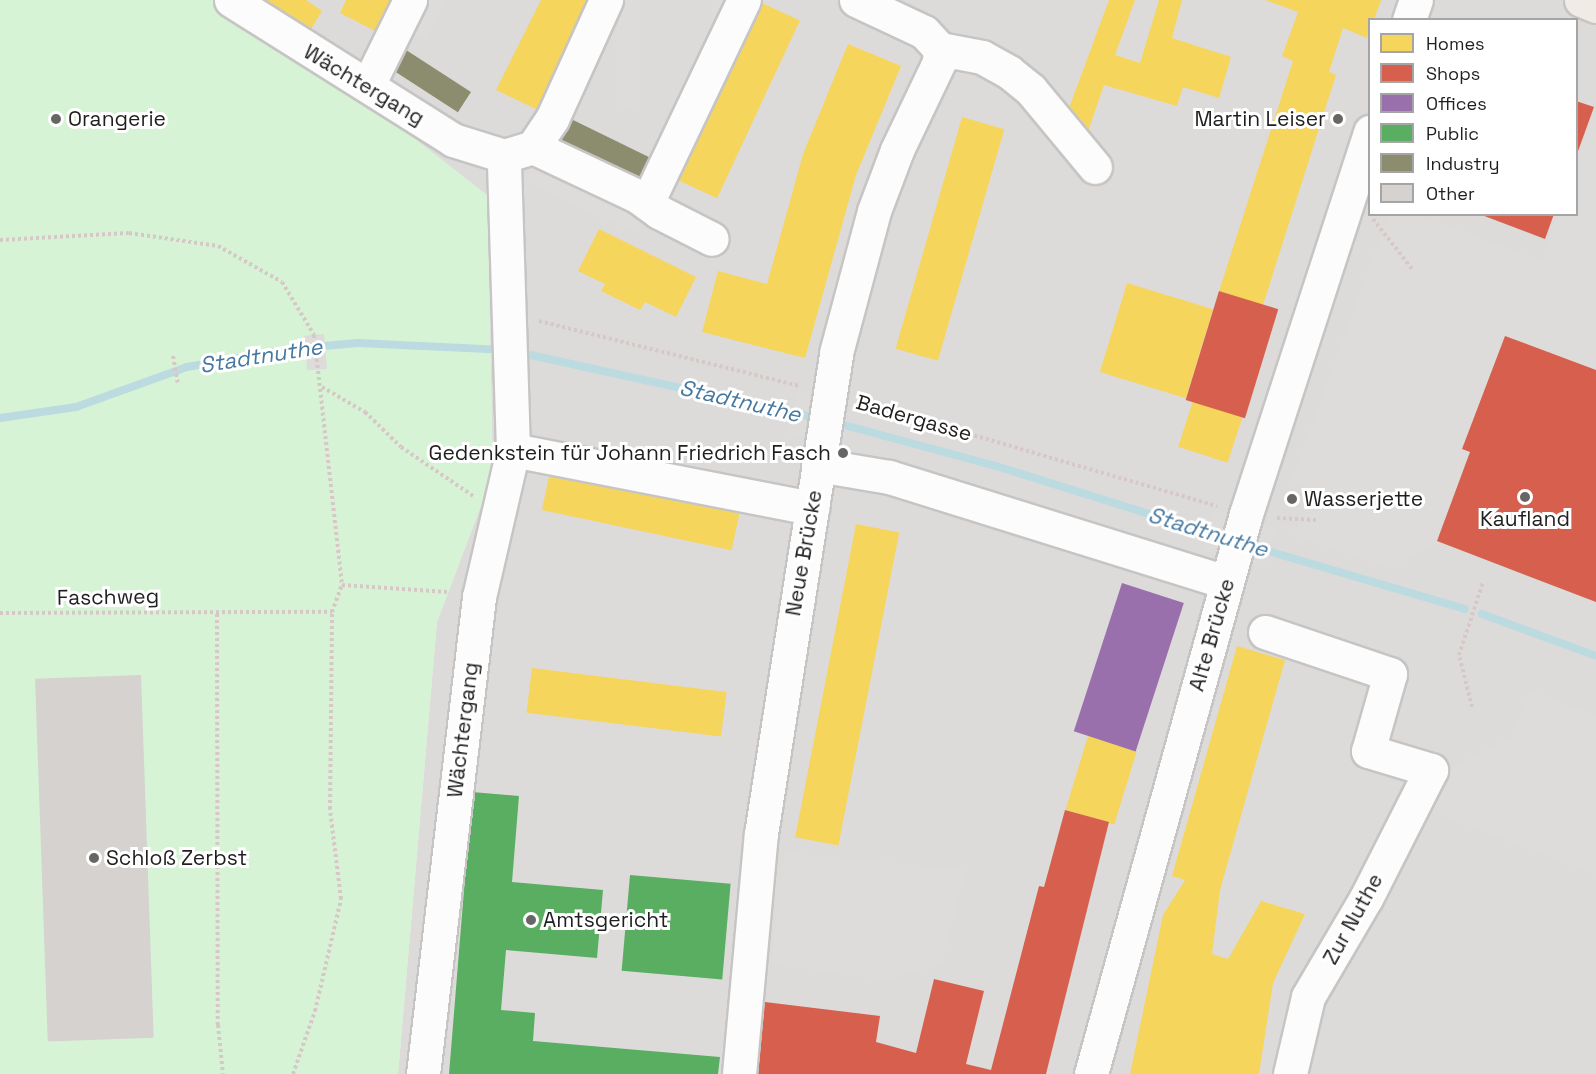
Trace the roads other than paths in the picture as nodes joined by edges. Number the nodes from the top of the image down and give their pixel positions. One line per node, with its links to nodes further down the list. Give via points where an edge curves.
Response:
1 (231, 0): 11 (street, Wächtergang)
2 (410, 0): 11 (street)
3 (606, 0): 13 (street, via 552,119)
4 (744, 0): 15 (street)
5 (856, 0): 10 (street, via 924,32)
6 (1416, 0): 9 (street)
7 (1581, 0): 8 (main road)
8 (1596, 6)
9 (1410, 18)
10 (940, 49): 14 (street, via 982,57 1009,72 1031,90); 18 (street, Neue Brücke, via 939,62 897,150 874,211 853,281 828,396)
11 (368, 85): 13 (street, Wächtergang, via 453,140)
12 (1368, 138): 20 (street, Alte Brücke)
13 (519, 152): 15 (street); 17 (street, Wächtergang, via 511,318)
14 (1095, 166)
15 (647, 203): 16 (street)
16 (712, 239)
17 (513, 450): 19 (street); 22 (street, Wächtergang, via 479,597)
18 (820, 454): 19 (street, Neue Brücke); 20 (street, via 1089,540)
19 (812, 508): 23 (street, Neue Brücke, via 761,834)
20 (1230, 570): 24 (street, Alte Brücke)
21 (1265, 632): 25 (street, Zur Nuthe, via 1389,674 1368,751 1431,770 1366,898 1308,997)
22 (423, 1074)
23 (739, 1074)
24 (1091, 1074)
25 (1290, 1074)

